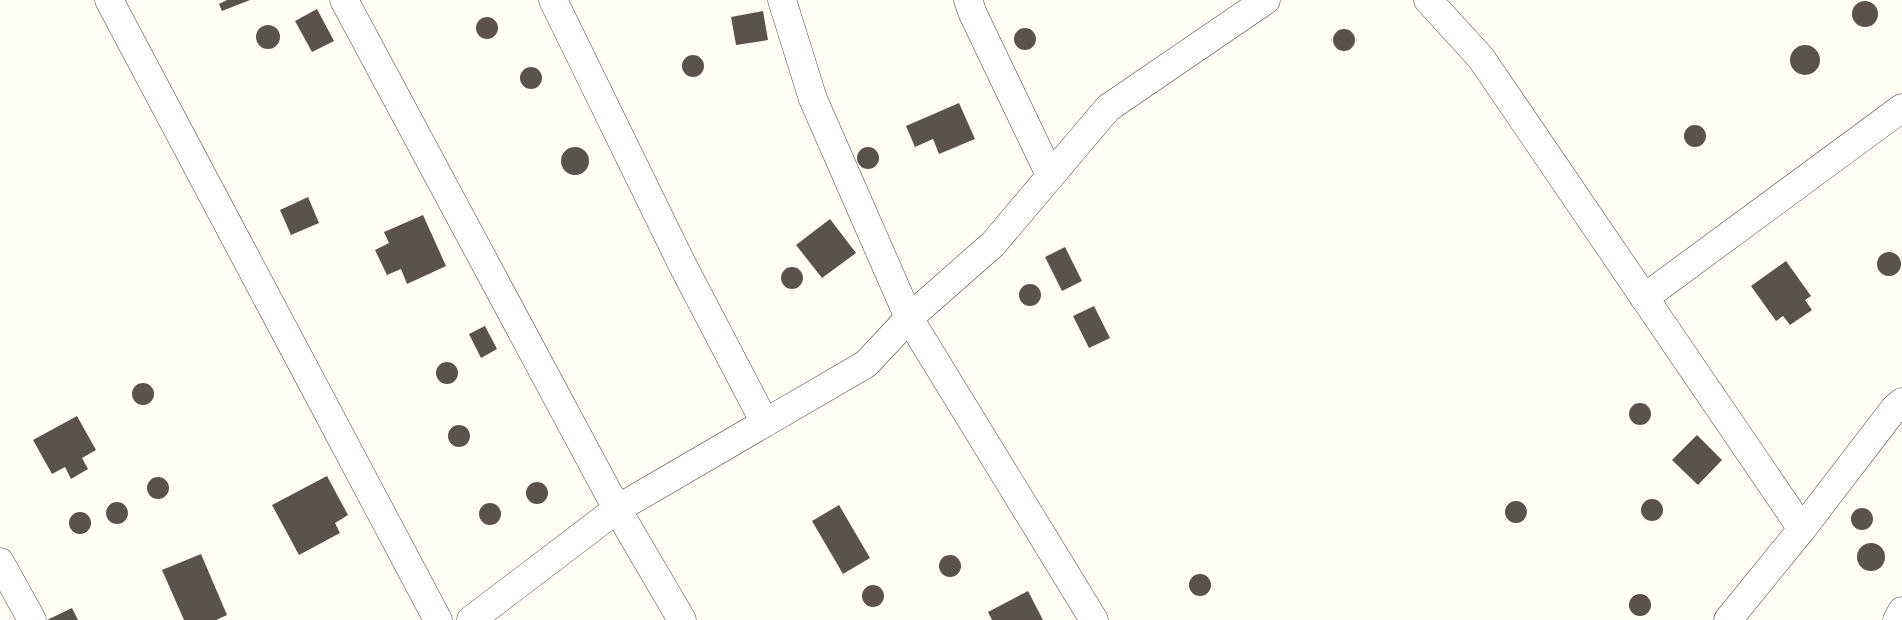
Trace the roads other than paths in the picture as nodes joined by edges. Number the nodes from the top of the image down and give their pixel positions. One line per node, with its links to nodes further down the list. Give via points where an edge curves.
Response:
1 (109, 0): 19 (street)
2 (344, 0): 14 (street)
3 (553, 0): 13 (street, via 682,264)
4 (782, 0): 11 (street, via 813,99)
5 (968, 0): 9 (street)
6 (1266, 0): 9 (street, via 1108,108)
7 (1428, 0): 10 (street, via 1481,58)
8 (1902, 108): 10 (street)
9 (1050, 175): 11 (street, via 993,244)
10 (1644, 298): 15 (street)
11 (909, 318): 13 (street, via 866,364); 22 (street)
12 (1902, 402): 15 (street)
13 (765, 423): 14 (street)
14 (617, 509): 20 (street); 21 (street)
15 (1802, 529): 23 (street)
16 (0, 562): 18 (street)
17 (1902, 611): 24 (street)
18 (32, 620)
19 (438, 620)
20 (471, 620)
21 (682, 620)
22 (1094, 620)
23 (1728, 620)
24 (1897, 620)

